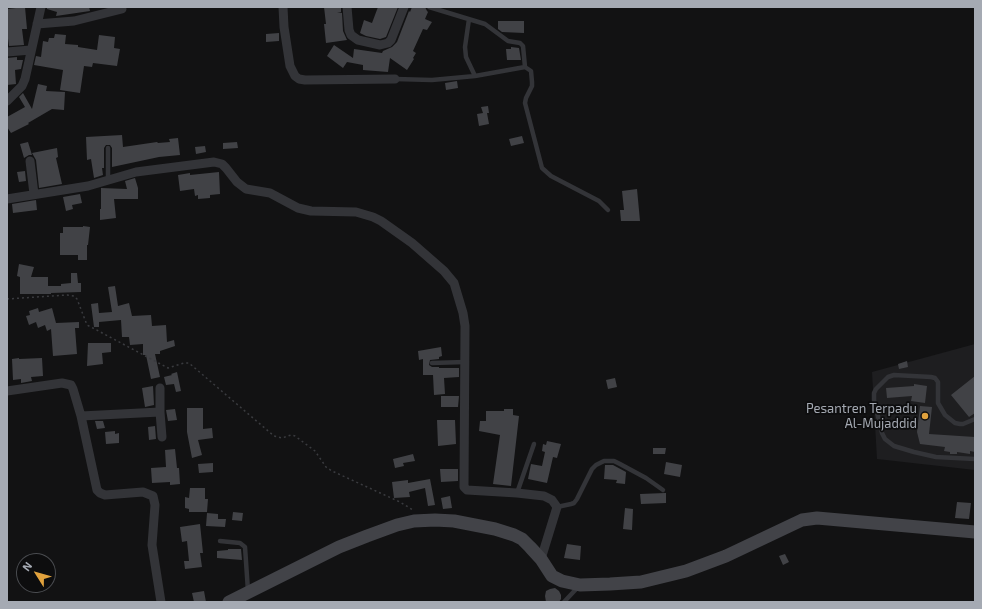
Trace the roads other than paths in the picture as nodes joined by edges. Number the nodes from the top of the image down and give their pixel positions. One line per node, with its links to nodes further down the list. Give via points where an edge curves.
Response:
1 (41, 7): 8 (street)
2 (282, 7): 13 (street, via 291,70 299,79)
3 (347, 7): 4 (street, via 351,35 358,40 380,45 391,40)
4 (404, 7)
5 (429, 7): 7 (lane)
6 (122, 9): 8 (street, via 74,21)
7 (469, 19): 11 (lane, via 485,24 508,41 520,43 523,46); 12 (lane, via 466,57)
8 (37, 24): 9 (street)
9 (31, 50): 10 (street); 14 (street, via 22,86)
10 (7, 52)
11 (525, 67): 12 (lane); 20 (lane, via 531,71 532,82 525,103 542,168 551,176 599,201)
12 (475, 76): 13 (lane, via 432,80)
13 (395, 79)
14 (7, 101)
15 (108, 148): 17 (lane)
16 (30, 161): 18 (street)
17 (108, 180): 18 (street, via 73,189); 21 (street, via 148,170 214,162 222,164 241,186 253,191 270,193 298,208 311,211 356,212 381,221 412,243 452,279 463,313)
18 (34, 194): 19 (street)
19 (7, 199)
20 (608, 210)
21 (465, 362): 22 (lane); 32 (street, via 464,487 467,490)
22 (432, 363)
23 (160, 388): 25 (street)
24 (7, 391): 26 (street, via 67,383 74,389)
25 (160, 412): 26 (street); 28 (street)
26 (81, 416): 39 (street, via 97,490 105,495 143,492 153,496 155,501 152,545)
27 (975, 419): 30 (lane, via 960,424 945,415 938,403 938,382 935,378 894,375 888,377 874,393 882,433 894,446 936,457)
28 (162, 437)
29 (534, 444): 32 (lane)
30 (975, 459)
31 (663, 490): 33 (lane, via 620,464 604,461 596,464 574,503)
32 (517, 492): 33 (street, via 548,497)
33 (557, 507): 36 (street)
34 (975, 532): 37 (street, via 817,518 802,520 726,556 686,571 641,582)
35 (220, 541): 38 (lane, via 240,543 244,547)
36 (542, 559): 37 (street, via 549,572 556,578); 38 (street, via 522,539 495,529 454,521 422,520 397,525 339,547)
37 (580, 585): 41 (lane)
38 (248, 593): 40 (street)
39 (161, 602)
40 (229, 602)
41 (564, 602)

